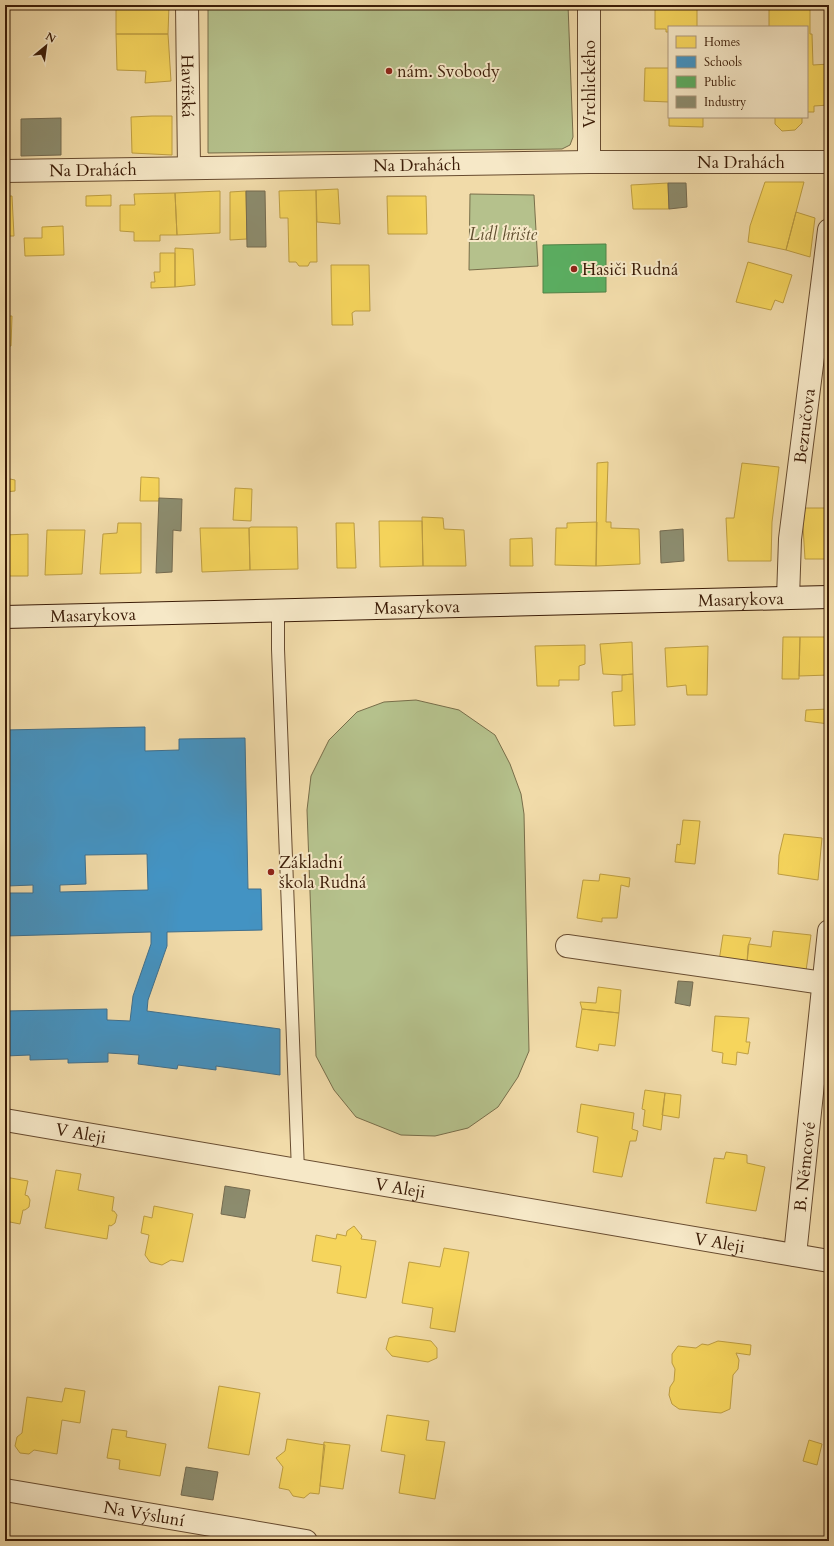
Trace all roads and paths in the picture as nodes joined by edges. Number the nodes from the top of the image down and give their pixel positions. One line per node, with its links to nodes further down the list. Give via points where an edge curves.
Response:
1 (187, 5): 5 (street, Havířská)
2 (589, 5): 3 (street, Vrchlického)
3 (589, 162): 4 (street, Na Drahách); 5 (street, Na Drahách)
4 (829, 162)
5 (189, 168): 6 (street, Na Drahách)
6 (5, 171)
7 (829, 230): 9 (street, Bezručova, via 790,540)
8 (829, 597): 9 (street, Masarykova)
9 (788, 598): 10 (street, Masarykova)
10 (278, 611): 11 (street, Masarykova); 16 (lane)
11 (5, 617)
12 (829, 931): 14 (street, B. Němcové)
13 (567, 946): 14 (street)
14 (823, 983): 17 (street, B. Němcové)
15 (5, 1120): 16 (street, V Aleji)
16 (298, 1171): 17 (street, V Aleji)
17 (795, 1255): 18 (street, V Aleji)
18 (829, 1261)
19 (5, 1490): 20 (street, Na Výsluní)
20 (306, 1541)

